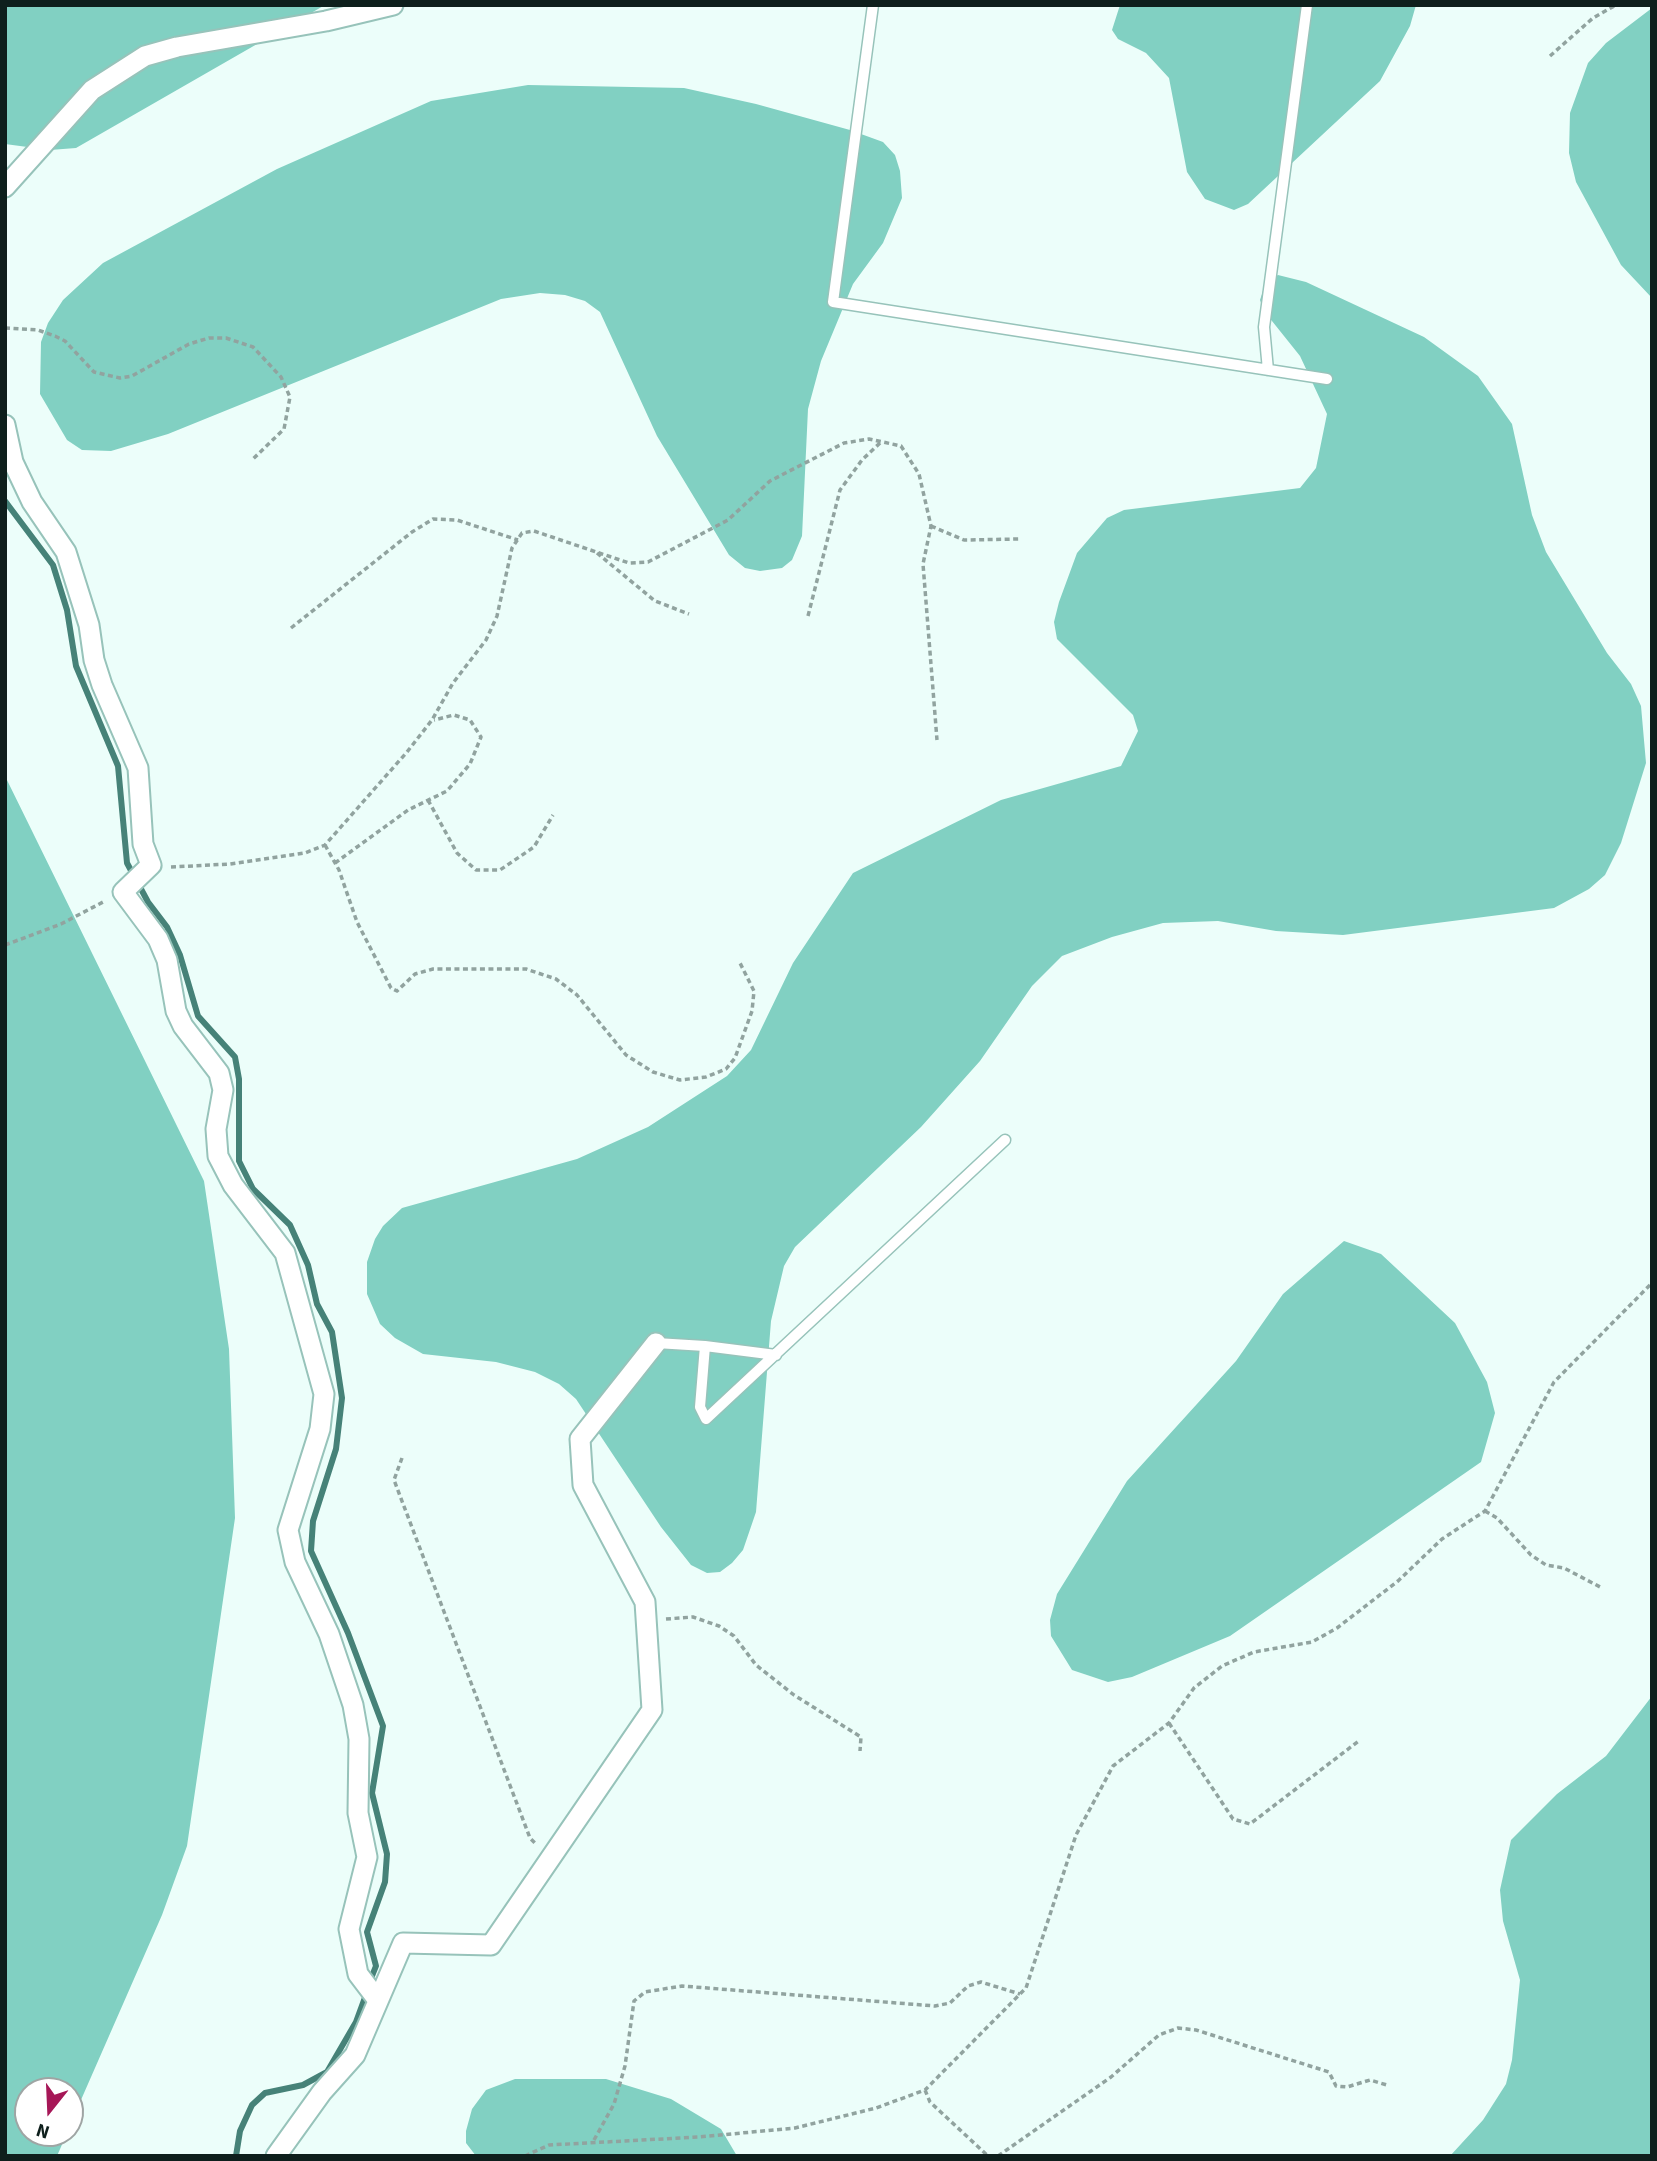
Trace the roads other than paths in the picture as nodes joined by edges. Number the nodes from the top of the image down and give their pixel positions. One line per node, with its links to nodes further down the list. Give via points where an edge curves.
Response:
1 (393, 5): 4 (street, via 145,56 92,90)
2 (873, 5): 5 (lane, via 833,302)
3 (1307, 5): 5 (lane, via 1264,327)
4 (5, 187)
5 (1268, 370): 6 (lane)
6 (1327, 379)
7 (5, 425): 12 (street, via 13,462 32,502 66,552 98,672 138,768 143,844 151,865 123,892 162,950 183,1026 219,1073 223,1090 216,1129 218,1156 233,1185 285,1253 324,1394 320,1429 288,1530 295,1562 329,1634 353,1705 359,1740 358,1813 367,1857 349,1929 358,1974)
8 (1005, 1140): 11 (lane)
9 (656, 1343): 10 (lane); 12 (street, via 579,1439 583,1485 645,1602 652,1710 491,1945 403,1943)
10 (705, 1346): 11 (lane); 11 (lane, via 700,1407 706,1419)
11 (776, 1355)
12 (377, 1999): 13 (street, via 355,2055)
13 (276, 2156)

